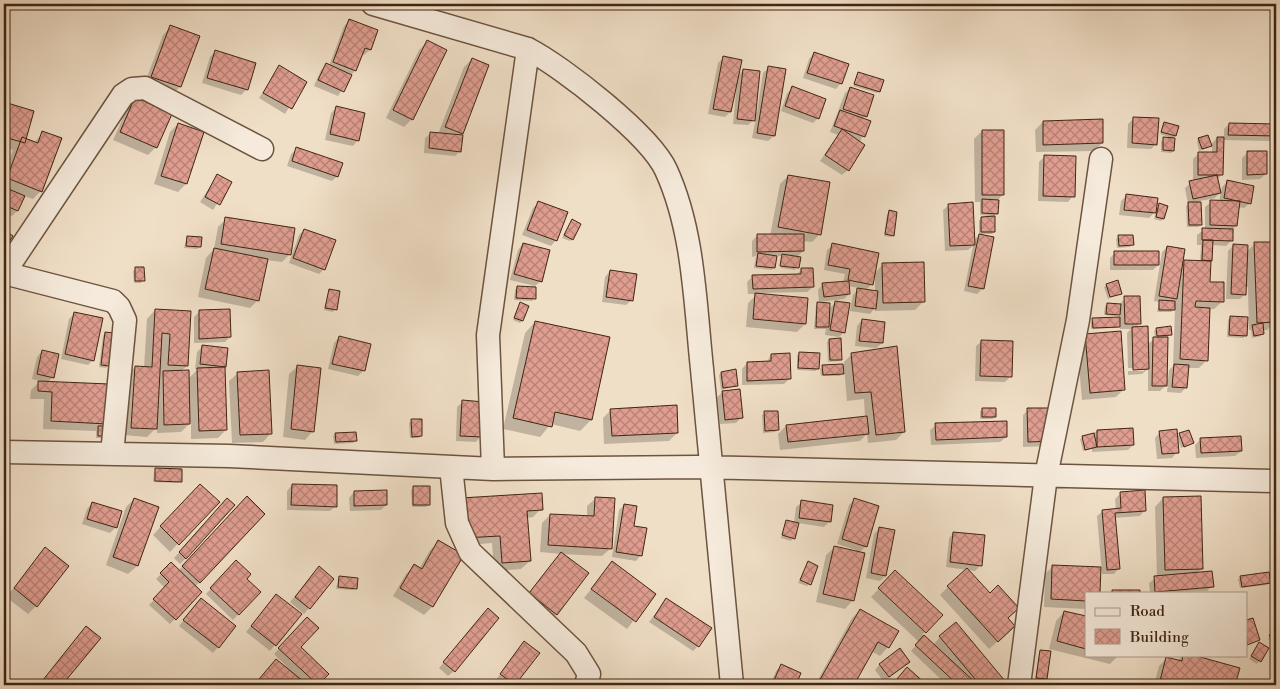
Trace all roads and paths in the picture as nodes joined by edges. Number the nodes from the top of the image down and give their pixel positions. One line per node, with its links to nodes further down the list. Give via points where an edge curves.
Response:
1 (373, 4): 2 (street)
2 (528, 49): 8 (street, via 548,59 648,143 665,168 684,219); 9 (street, via 488,335)
3 (262, 149): 6 (street, via 145,88 132,89 123,95 4,273 113,301 119,307 125,320)
4 (1101, 158): 10 (street, via 1078,320)
5 (4, 452): 6 (street)
6 (112, 454): 7 (street)
7 (450, 467): 9 (street); 12 (street, via 457,523 470,552 576,653 589,674)
8 (712, 468): 9 (street); 10 (street); 13 (street)
9 (493, 469)
10 (1046, 476): 11 (street); 14 (street)
11 (1276, 480)
12 (586, 685)
13 (732, 685)
14 (1019, 685)

